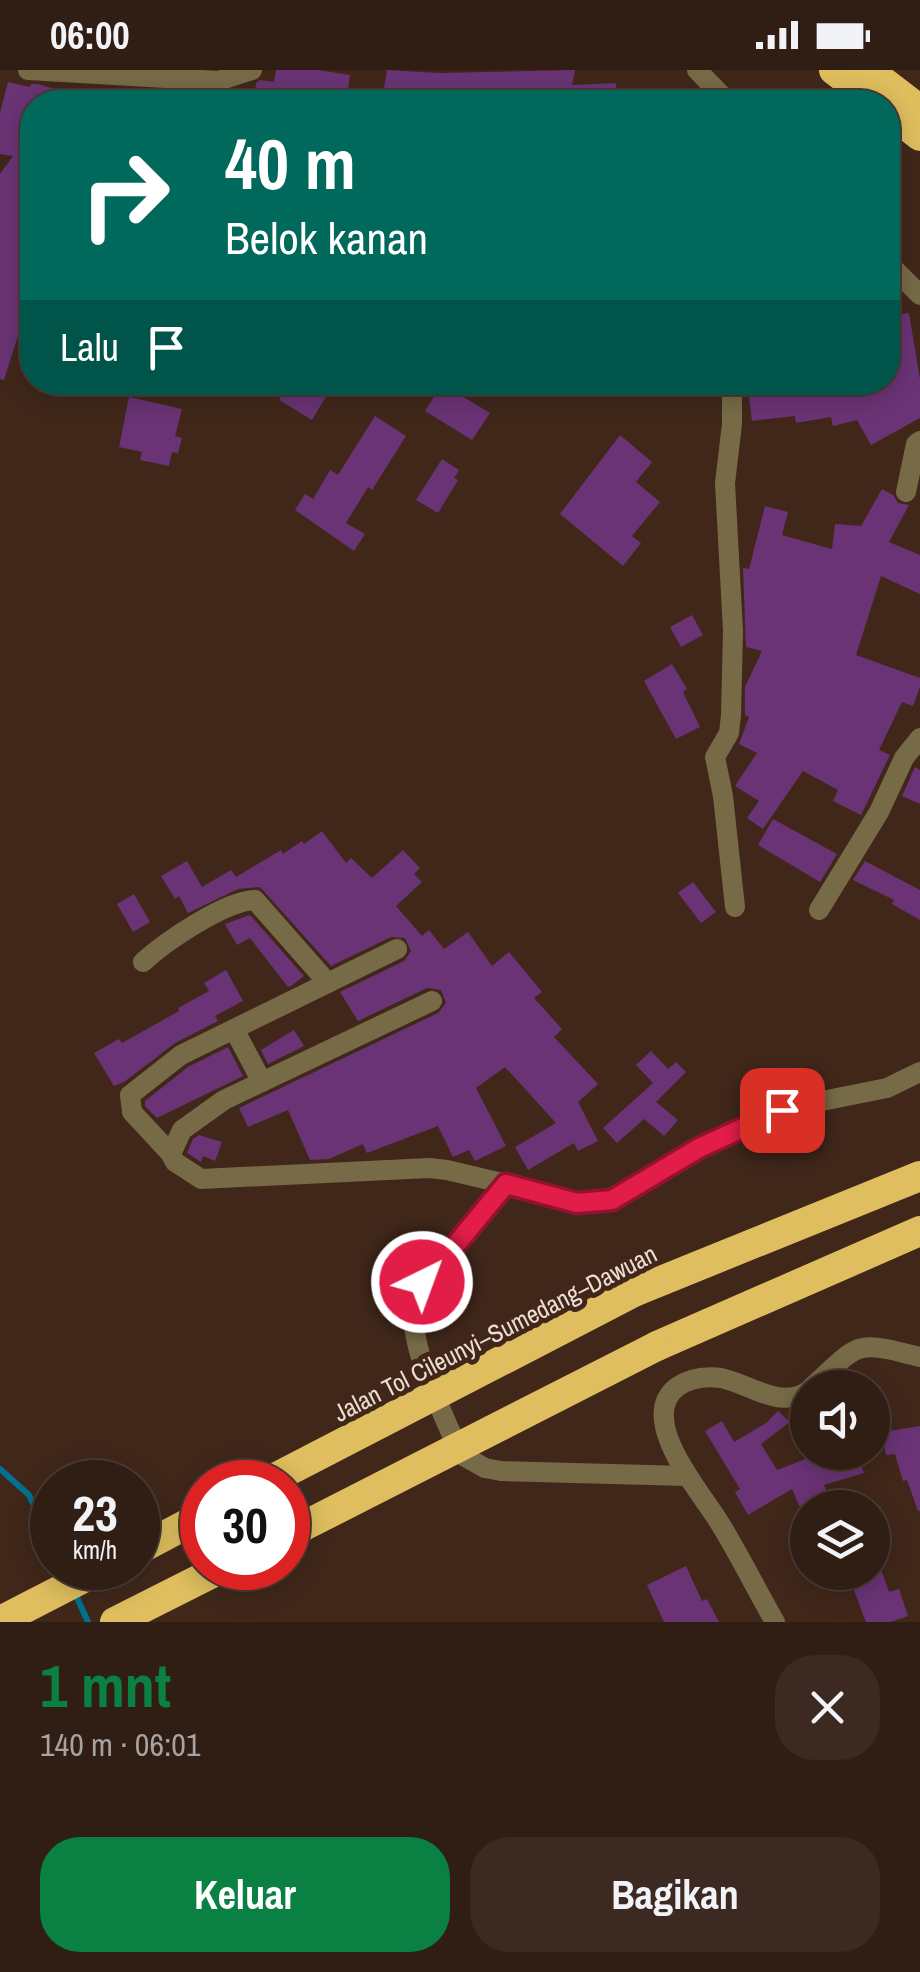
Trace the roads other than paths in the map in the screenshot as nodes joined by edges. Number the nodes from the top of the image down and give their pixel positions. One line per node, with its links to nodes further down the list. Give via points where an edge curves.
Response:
1 (28, 70): 6 (street)
2 (252, 70): 6 (street, via 218,81)
3 (697, 70): 7 (street)
4 (834, 70): 8 (highway)
5 (868, 70): 9 (highway)
6 (174, 75)
7 (716, 90)
8 (860, 90)
9 (894, 90)
10 (900, 95): 11 (highway)
11 (920, 110)
12 (900, 120): 13 (highway)
13 (920, 136)
14 (900, 275): 15 (street)
15 (920, 295)
16 (731, 395): 20 (street, via 725,483 731,714 715,758)
17 (920, 442): 18 (street)
18 (906, 492)
19 (920, 738): 21 (street)
20 (735, 907)
21 (819, 910)
22 (397, 949): 24 (street)
23 (143, 962): 24 (street, via 173,936 255,900)
24 (328, 983): 26 (street)
25 (432, 1001): 28 (street)
26 (234, 1028): 28 (street); 29 (street, via 180,1055 130,1095 132,1112)
27 (920, 1072): 32 (street, via 887,1088 754,1121 612,1200 577,1203)
28 (262, 1082): 29 (street, via 182,1130)
29 (170, 1154): 32 (street, via 201,1180 428,1168)
30 (920, 1166): 33 (highway)
31 (920, 1176): 33 (highway, Jalan Tol Cileunyi–Sumedang–Dawuan)
32 (506, 1184): 39 (street, via 430,1269 414,1307 422,1356 460,1454 501,1471)
33 (850, 1204): 38 (highway, Jalan Tol Cileunyi–Sumedang–Dawuan, bridge, via 636,1291)
34 (920, 1231): 40 (highway, bridge, via 656,1346)
35 (920, 1358): 36 (street, via 873,1345 853,1349)
36 (830, 1370)
37 (790, 1397): 39 (street, via 708,1376 680,1385 665,1406 665,1425)
38 (310, 1460)
39 (688, 1476): 45 (street)
40 (310, 1523)
41 (180, 1589): 44 (highway)
42 (61, 1590): 43 (highway)
43 (0, 1621)
44 (115, 1622)
45 (775, 1622)

